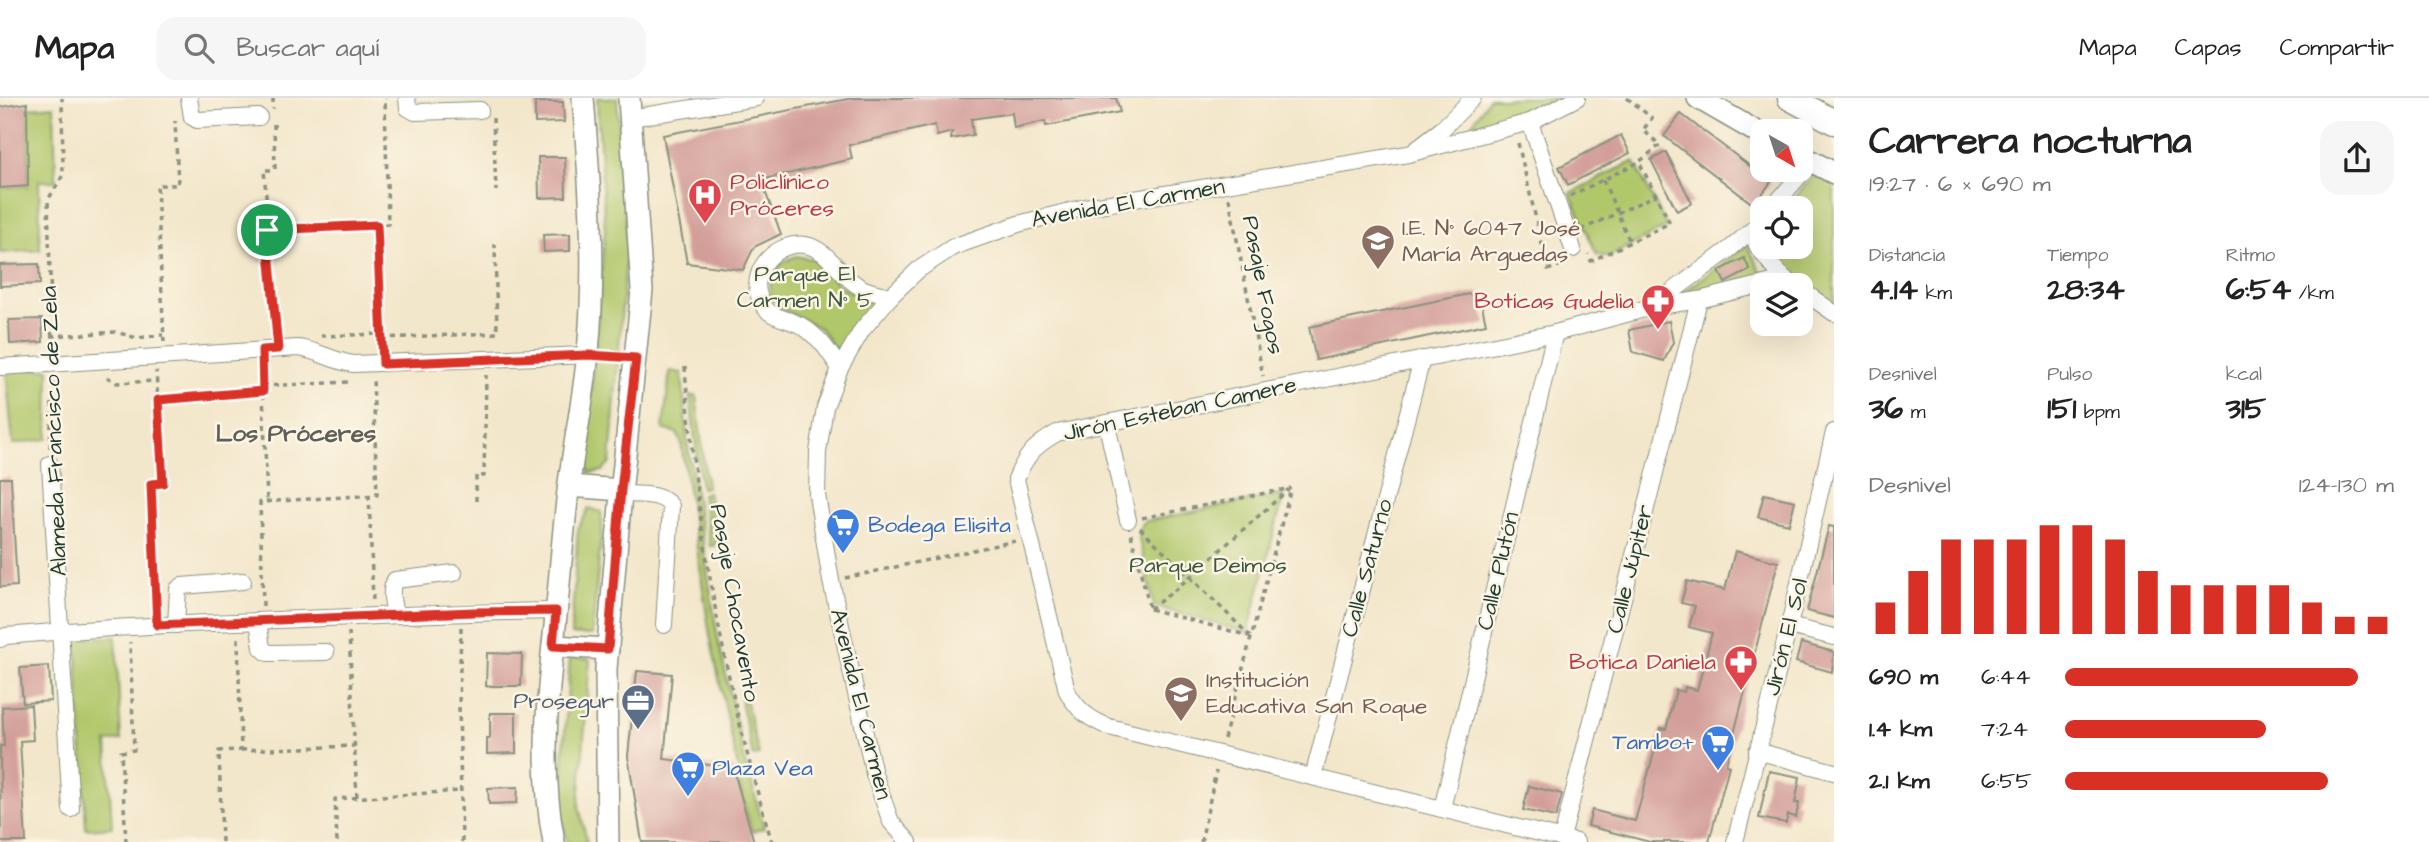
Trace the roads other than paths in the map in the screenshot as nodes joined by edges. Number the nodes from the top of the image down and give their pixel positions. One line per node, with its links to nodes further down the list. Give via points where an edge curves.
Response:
1 (189, 98): 11 (street, via 192,117 197,120)
2 (407, 98): 10 (street, via 408,108 415,113)
3 (583, 98): 29 (main road, via 593,268)
4 (756, 98): 9 (street)
5 (1473, 98): 15 (street, via 1442,130)
6 (1577, 98): 13 (street, Avenida El Carmen)
7 (1698, 98): 14 (main road)
8 (1790, 98): 12 (highway)
9 (630, 108): 37 (main road, via 642,290)
10 (486, 111)
11 (269, 116)
12 (1834, 122)
13 (1522, 124): 15 (street, Avenida El Carmen); 19 (street)
14 (1750, 128)
15 (1408, 154): 23 (street, Avenida El Carmen, via 1086,207 1018,224 953,247 918,270)
16 (1813, 162): 17 (main road)
17 (1834, 173)
18 (1750, 231): 26 (street, Jirón Esteban Camere)
19 (1576, 253)
20 (1766, 259): 21 (street)
21 (1780, 273)
22 (1750, 290): 25 (street, Jirón Esteban Camere)
23 (891, 296): 32 (street, Avenida El Carmen, via 862,330); 32 (street, via 861,288 822,252 804,245 781,249 765,261 758,278 759,296 772,317 800,325 819,340)
24 (1813, 298): 27 (street)
25 (1699, 300): 26 (street, Jirón Esteban Camere); 59 (street, Calle Júpiter)
26 (1652, 307): 28 (street, Jirón Esteban Camere)
27 (1834, 313)
28 (1555, 334): 30 (street, Jirón Esteban Camere); 58 (street, Calle Plutón)
29 (588, 355): 31 (street, via 378,364 335,361 311,349 160,358 53,371); 36 (main road)
30 (1422, 359): 33 (street, Jirón Esteban Camere); 56 (street, Calle Saturno)
31 (0, 367)
32 (840, 368): 62 (street, Avenida El Carmen, via 825,407 817,495 874,774 891,822)
33 (1107, 425): 39 (street); 56 (street, Jirón Esteban Camere, via 1057,433 1040,443 1025,458 1016,479 1074,705 1109,727)
34 (1834, 432): 38 (street, Jirón El Sol)
35 (50, 464): 48 (street, Alameda Francisco de Zela)
36 (569, 486): 37 (main road); 42 (main road)
37 (621, 492): 46 (street, via 659,497 671,506); 52 (main road)
38 (1827, 497): 47 (street, Jirón El Sol)
39 (1128, 520)
40 (454, 573): 43 (street, via 395,580)
41 (243, 581): 45 (street, via 182,586)
42 (556, 611): 43 (street); 51 (main road)
43 (395, 615): 44 (street)
44 (260, 621): 45 (street); 53 (street, via 262,648 268,653)
45 (176, 625): 48 (street)
46 (664, 625)
47 (1789, 626): 49 (street); 54 (street, Jirón El Sol)
48 (61, 631): 50 (street); 57 (street, Alameda Francisco de Zela)
49 (1834, 637)
50 (0, 639)
51 (553, 646): 52 (main road); 60 (main road, via 545,742)
52 (608, 649): 61 (main road)
53 (326, 652)
54 (1757, 751): 55 (street); 63 (street, Jirón El Sol)
55 (1834, 772)
56 (1312, 777): 58 (street, Jirón Esteban Camere)
57 (71, 809)
58 (1442, 809): 59 (street, Jirón Esteban Camere)
59 (1569, 840)
60 (554, 842)
61 (608, 842)
62 (909, 842)
63 (1735, 842)

